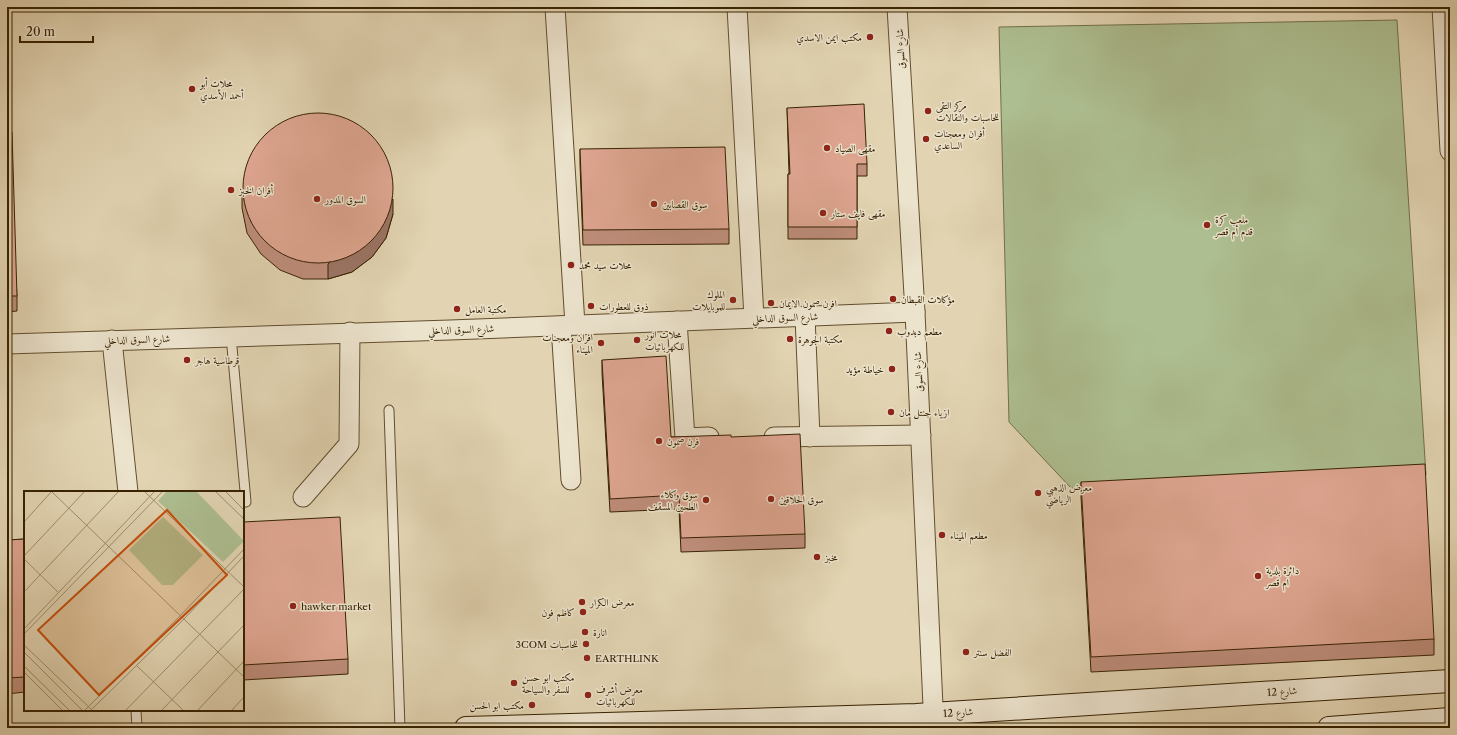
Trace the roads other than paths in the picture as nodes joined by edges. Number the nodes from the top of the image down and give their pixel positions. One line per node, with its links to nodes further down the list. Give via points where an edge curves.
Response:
1 (555, 7): 10 (street)
2 (737, 7): 8 (street)
3 (897, 7): 6 (street, شارع السوق)
4 (1442, 7): 5 (street)
5 (1450, 151)
6 (915, 312): 7 (street, شارع السوق الداخلي); 16 (street, شارع السوق)
7 (806, 316): 8 (street, شارع السوق الداخلي); 19 (street)
8 (754, 318): 9 (street, شارع السوق الداخلي)
9 (677, 321): 10 (street, شارع السوق الداخلي); 17 (street, via 685,438)
10 (568, 325): 11 (street, شارع السوق الداخلي); 20 (street)
11 (350, 332): 12 (street, شارع السوق الداخلي); 22 (street, via 349,444)
12 (231, 336): 13 (street, شارع السوق الداخلي); 23 (lane)
13 (112, 340): 14 (street, شارع السوق الداخلي); 21 (street)
14 (7, 344)
15 (389, 410): 29 (lane)
16 (921, 435): 19 (street); 27 (street, شارع السوق)
17 (724, 437)
18 (756, 437): 19 (street)
19 (810, 437)
20 (571, 480)
21 (128, 491)
22 (304, 497)
23 (244, 502)
24 (1450, 681): 27 (street, شارع 12)
25 (136, 711): 28 (lane)
26 (1450, 719): 31 (street)
27 (934, 721): 30 (street, شارع 12, via 916,716)
28 (137, 728)
29 (400, 728)
30 (466, 728)
31 (1329, 728)

